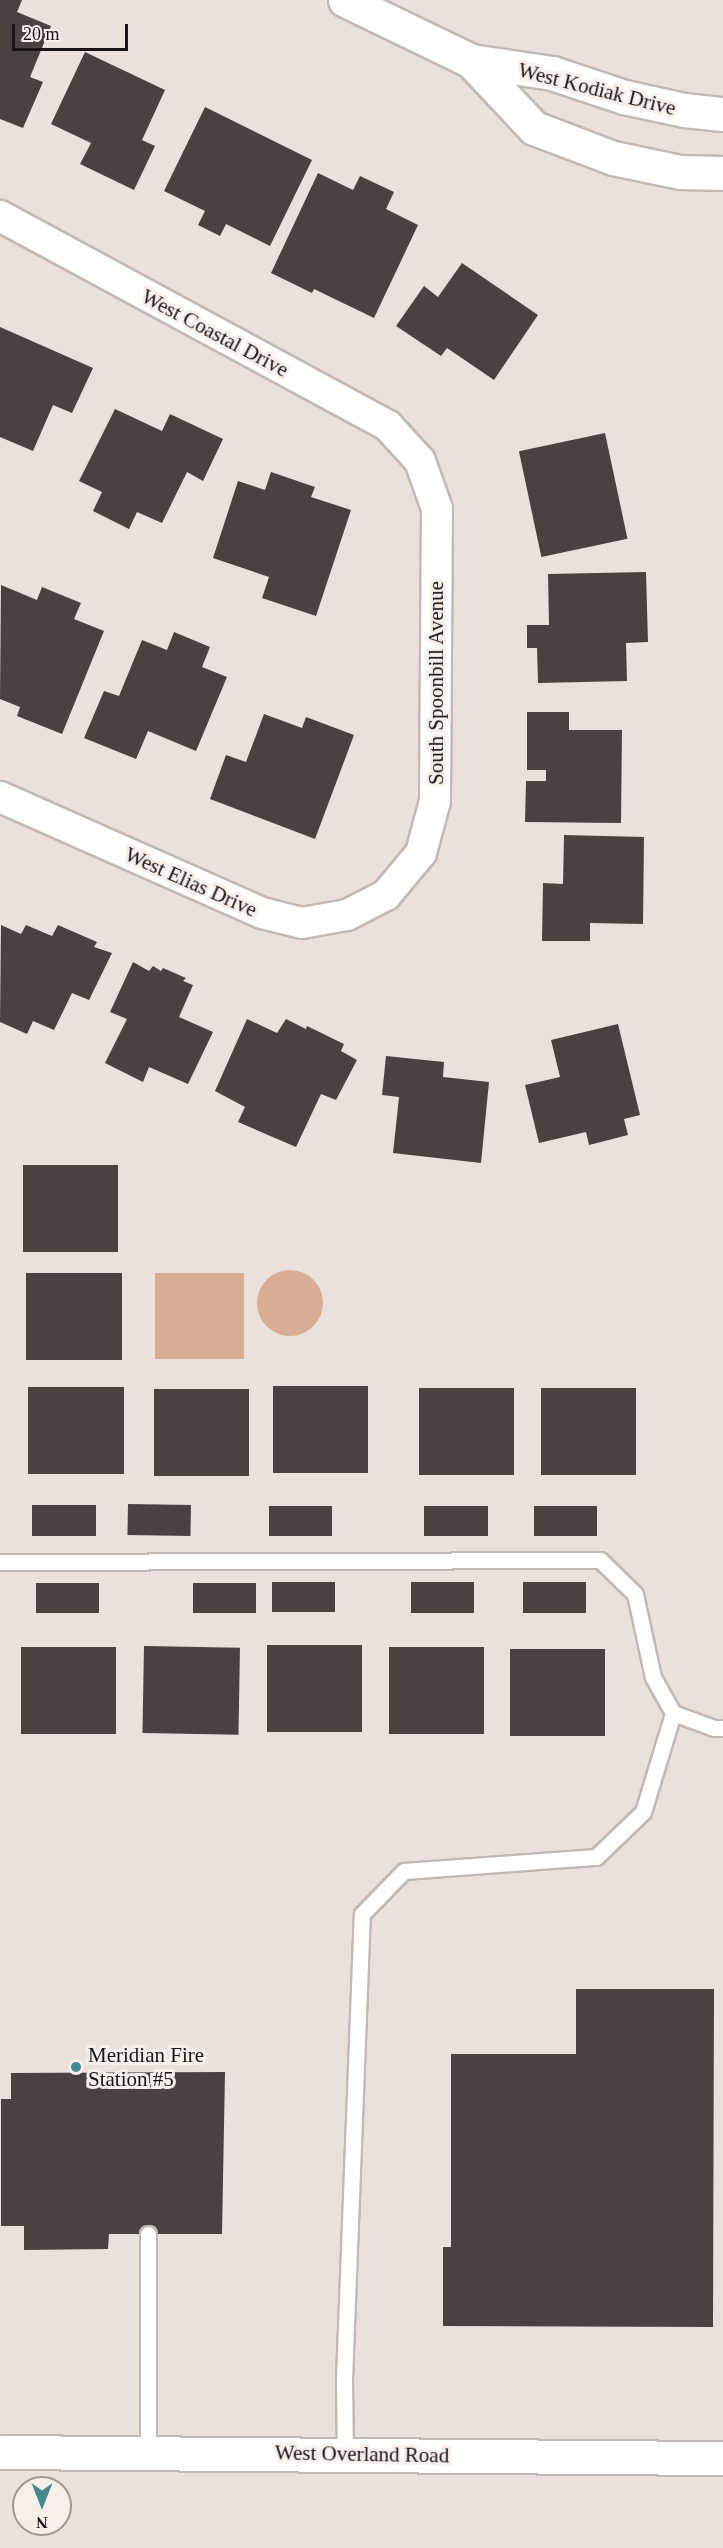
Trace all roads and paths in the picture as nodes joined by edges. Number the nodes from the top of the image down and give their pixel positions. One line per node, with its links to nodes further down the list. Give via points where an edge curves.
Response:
1 (345, 0): 2 (street, West Kodiak Drive)
2 (471, 61): 3 (street, West Kodiak Drive, via 552,73 624,97); 4 (street, West Kodiak Drive, via 534,128 613,158 680,172)
3 (723, 114)
4 (723, 173)
5 (0, 216): 6 (street, West Coastal Drive, via 388,426)
6 (420, 461): 8 (street, South Spoonbill Avenue, via 437,509 435,801 421,853)
7 (0, 797): 8 (street, West Elias Drive, via 262,913 302,923 347,915)
8 (387, 895)
9 (0, 1562): 10 (lane, via 600,1560 635,1594 653,1677)
10 (673, 1713): 11 (lane); 15 (lane, via 643,1812 596,1857 404,1871 362,1914 344,2379)
11 (723, 1728)
12 (148, 2235): 14 (lane)
13 (0, 2452): 14 (street, West Overland Road)
14 (148, 2453): 15 (street, West Overland Road)
15 (345, 2454): 16 (street, West Overland Road)
16 (723, 2458)

